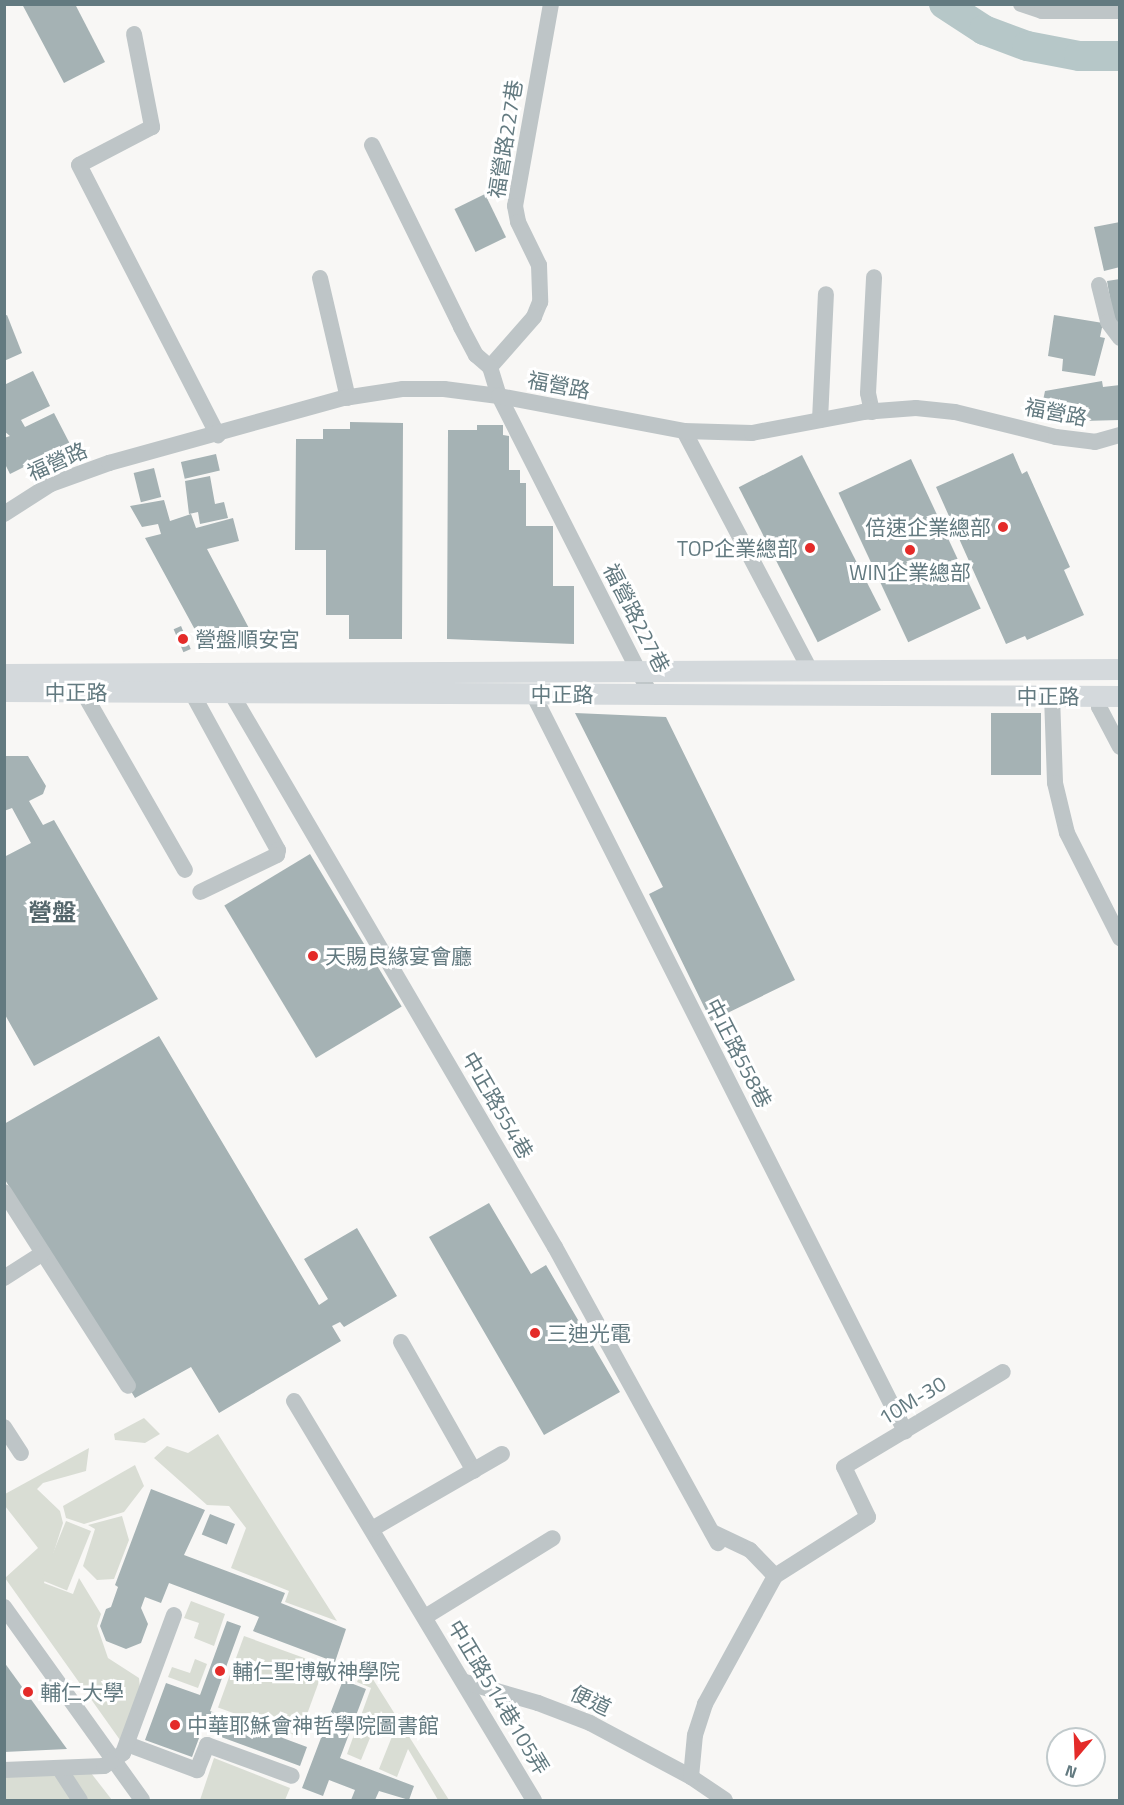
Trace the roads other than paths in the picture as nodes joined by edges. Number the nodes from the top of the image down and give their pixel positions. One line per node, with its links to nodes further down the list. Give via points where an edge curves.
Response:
1 (551, 4): 11 (street, 福營路227巷, via 515,206 518,222 539,265 540,302 534,317)
2 (1021, 4): 3 (street, via 1042,11)
3 (1119, 10)
4 (134, 34): 17 (street, via 152,126 79,165)
5 (372, 145): 11 (street, 福營路227巷, via 461,327 476,355)
6 (874, 277): 14 (street, via 868,393)
7 (320, 278): 13 (street)
8 (1099, 285): 10 (street, via 1108,322)
9 (826, 294): 15 (street)
10 (1119, 338)
11 (490, 367): 12 (street, 福營路227巷)
12 (499, 396): 13 (street, 福營路, via 425,388); 16 (street, 福營路); 22 (street, 福營路227巷)
13 (348, 398): 17 (street, 福營路)
14 (872, 412): 15 (street, 福營路); 18 (street, 福營路, via 916,408 955,412 1056,437 1095,442)
15 (820, 420): 16 (street, 福營路, via 752,433)
16 (684, 431): 21 (street)
17 (218, 435): 19 (street, 福營路, via 78,474 51,484)
18 (1119, 435)
19 (4, 514)
20 (1119, 669): 21 (main road, 中正路)
21 (810, 670): 22 (main road, 中正路)
22 (640, 671): 23 (main road, 中正路); 29 (street, 福營路227巷)
23 (4, 674)
24 (4, 691): 25 (main road, 中正路)
25 (83, 692): 26 (main road, 中正路); 33 (street)
26 (192, 693): 27 (main road, 中正路); 34 (street, via 278,850 277,855)
27 (231, 693): 28 (main road, 中正路); 50 (street, 中正路554巷, via 555,1246 718,1543 712,1531 750,1550)
28 (533, 694): 29 (main road, 中正路); 44 (street, 中正路558巷)
29 (651, 695): 30 (main road, 中正路)
30 (1052, 696): 31 (main road, 中正路); 35 (street, via 1055,783 1067,833)
31 (1109, 696): 32 (street, via 1099,707)
32 (1119, 747)
33 (185, 870)
34 (200, 892)
35 (1119, 938)
36 (4, 1192): 37 (street)
37 (43, 1252): 38 (street); 41 (street)
38 (4, 1278)
39 (400, 1342): 47 (street)
40 (1003, 1372): 44 (street, 10M-30)
41 (128, 1386)
42 (294, 1401): 48 (street, 中正路514巷105弄)
43 (4, 1427): 45 (street)
44 (904, 1431): 50 (street, 10M-30, via 844,1467 868,1517)
45 (21, 1454)
46 (502, 1454): 47 (street)
47 (474, 1470): 48 (street)
48 (372, 1529): 53 (street, 中正路514巷105弄)
49 (553, 1538): 53 (street, 中正路514巷105弄)
50 (775, 1576): 60 (street, via 705,1704 694,1735)
51 (4, 1607): 56 (street)
52 (174, 1615): 55 (street)
53 (425, 1617): 54 (street, 中正路514巷105弄)
54 (465, 1682): 60 (street, 便道, via 562,1711); 63 (street, 中正路514巷105弄)
55 (127, 1744): 56 (street); 59 (street, via 197,1770 207,1745)
56 (113, 1760): 57 (street, via 104,1767); 62 (street)
57 (59, 1768): 58 (street); 61 (street)
58 (4, 1770)
59 (292, 1776)
60 (691, 1777): 64 (street, 便道)
61 (73, 1796)
62 (142, 1800)
63 (534, 1800)
64 (725, 1800)

